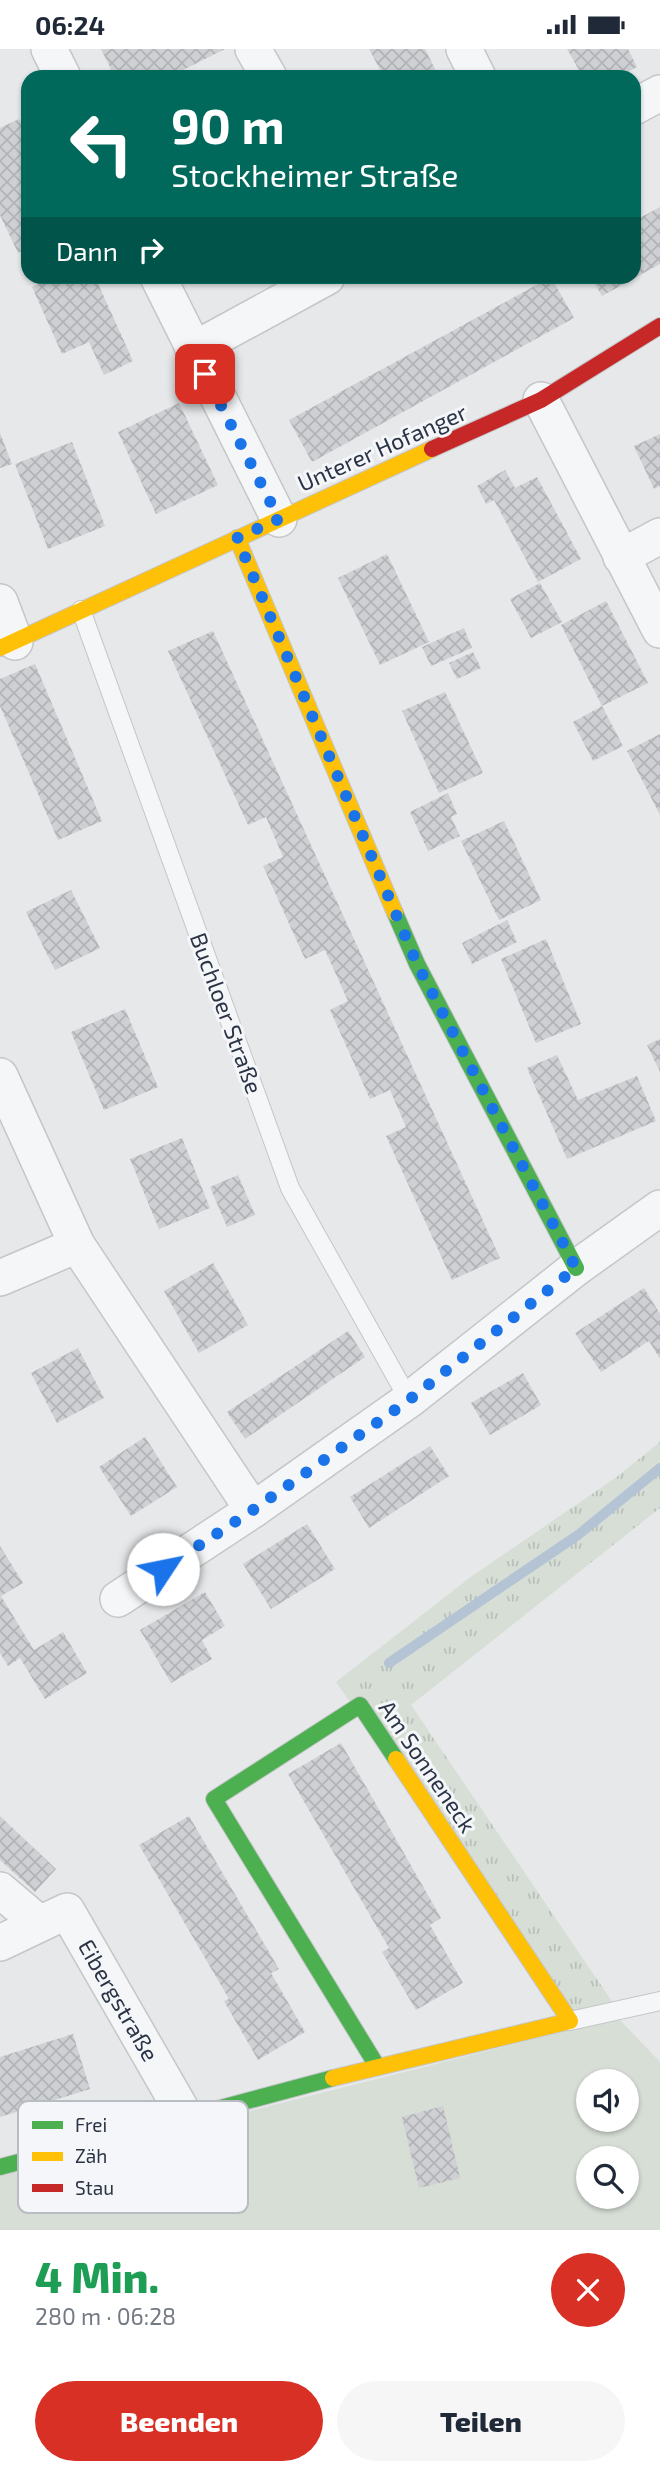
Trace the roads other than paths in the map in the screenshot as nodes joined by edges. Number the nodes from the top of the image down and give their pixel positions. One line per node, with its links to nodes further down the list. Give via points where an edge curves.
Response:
1 (49, 49): 4 (street)
2 (253, 49): 5 (street)
3 (464, 49): 6 (street)
4 (60, 70)
5 (265, 70)
6 (474, 70)
7 (660, 93): 8 (street)
8 (641, 103)
9 (161, 284): 12 (street)
10 (314, 284): 12 (street)
11 (660, 326): 13 (street, Unterer Hofanger)
12 (193, 350): 14 (street)
13 (541, 400): 14 (street, Unterer Hofanger); 17 (street)
14 (279, 519): 16 (street, Unterer Hofanger)
15 (660, 536): 17 (street)
16 (237, 538): 19 (street, Unterer Hofanger); 25 (street, via 417,964)
17 (621, 557): 20 (street)
18 (0, 602): 21 (street)
19 (81, 610): 21 (street, Unterer Hofanger); 27 (lane, Buchloer Straße, via 290,1188)
20 (660, 629)
21 (8, 645)
22 (0, 1076): 24 (street)
23 (660, 1208): 25 (street)
24 (77, 1245): 26 (street); 28 (street)
25 (576, 1268): 27 (street)
26 (0, 1278)
27 (409, 1400): 28 (street)
28 (253, 1510): 29 (street)
29 (118, 1599)
30 (0, 1890): 31 (street)
31 (39, 1923): 32 (street, Eibergstraße); 36 (street, Eibergstraße, via 67,1910)
32 (0, 1943)
33 (660, 2001): 34 (lane)
34 (570, 2021): 35 (street); 35 (street, Am Sonneneck, via 360,1705 214,1799)
35 (377, 2066): 37 (street)
36 (177, 2101)
37 (243, 2101)
38 (18, 2162): 39 (street)
39 (0, 2167)

